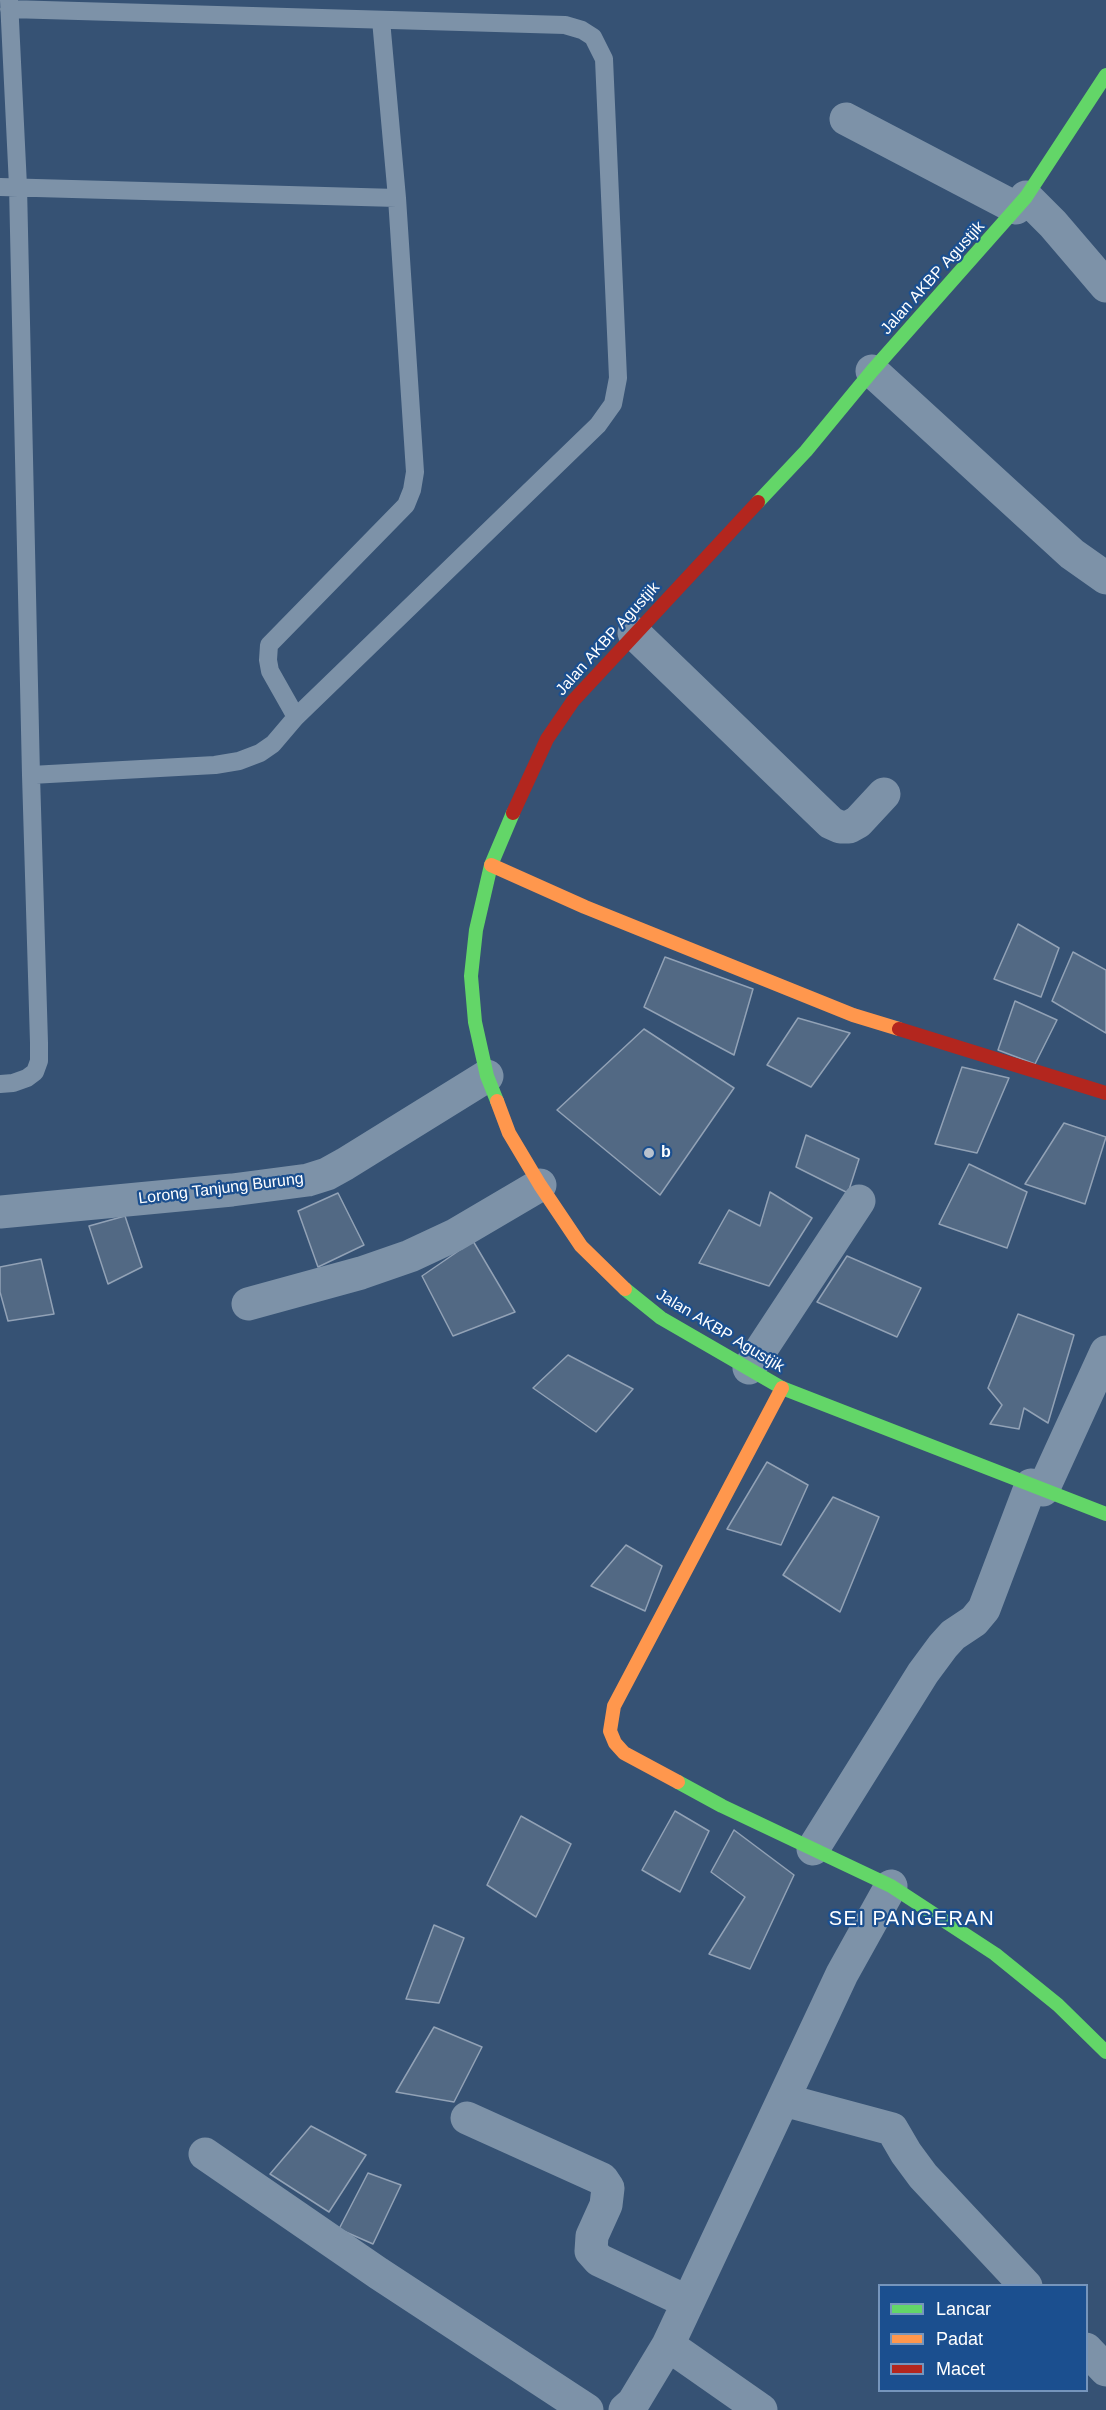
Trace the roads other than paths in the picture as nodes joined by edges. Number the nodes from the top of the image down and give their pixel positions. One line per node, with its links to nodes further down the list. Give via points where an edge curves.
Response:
1 (9, 4): 2 (lane); 5 (lane)
2 (381, 21): 6 (lane); 12 (lane, via 565,25 592,36 604,59 618,378 613,404 598,425)
3 (1106, 75): 7 (street, Jalan AKBP Agustjik)
4 (846, 119): 7 (street)
5 (9, 187): 6 (lane); 13 (lane)
6 (397, 198): 12 (lane, via 415,472 412,490 406,505 269,645 270,671)
7 (1021, 202): 8 (street, via 1053,224); 9 (street, Jalan AKBP Agustjik)
8 (1106, 286)
9 (872, 371): 10 (street, via 1072,554); 11 (street, Jalan AKBP Agustjik, via 806,451)
10 (1106, 578)
11 (634, 633): 14 (street, via 831,823 849,827); 15 (street, Jalan AKBP Agustjik, via 573,700 547,739)
12 (296, 717): 13 (lane, via 273,744 239,761)
13 (31, 775): 17 (lane, via 39,1061 27,1078)
14 (884, 794)
15 (491, 865): 16 (street, Jalan AKBP Agustjik, via 476,930 471,976 475,1022); 18 (street, via 853,1015)
16 (487, 1076): 19 (street, Jalan AKBP Agustjik, via 509,1133); 21 (street, Lorong Tanjung Burung, via 345,1164 308,1180)
17 (0, 1083)
18 (1106, 1093)
19 (540, 1185): 22 (street, via 410,1256); 24 (street, Jalan AKBP Agustjik, via 581,1245 615,1282 662,1318)
20 (859, 1201): 24 (street)
21 (0, 1212)
22 (248, 1304)
23 (1106, 1352): 26 (street)
24 (749, 1368): 25 (street, Jalan AKBP Agustjik)
25 (782, 1388): 26 (street, Jalan AKBP Agustjik); 28 (street, via 614,1706 610,1731 624,1753)
26 (1037, 1487): 27 (street, Jalan AKBP Agustjik); 28 (street, via 984,1609 970,1625 953,1635 922,1672)
27 (1106, 1514)
28 (813, 1850): 29 (street)
29 (891, 1886): 30 (street, via 995,1954 1058,2005); 31 (street, via 842,1974)
30 (1106, 2052)
31 (784, 2100): 34 (street, via 892,2129 923,2176); 35 (street)
32 (467, 2118): 35 (street, via 602,2180 608,2188 606,2205 592,2236 591,2251 599,2260)
33 (205, 2154): 39 (street)
34 (1024, 2284)
35 (688, 2302): 36 (street)
36 (668, 2345): 40 (street); 41 (street)
37 (1088, 2351): 38 (street)
38 (1106, 2370)
39 (587, 2410)
40 (625, 2410)
41 (761, 2410)

